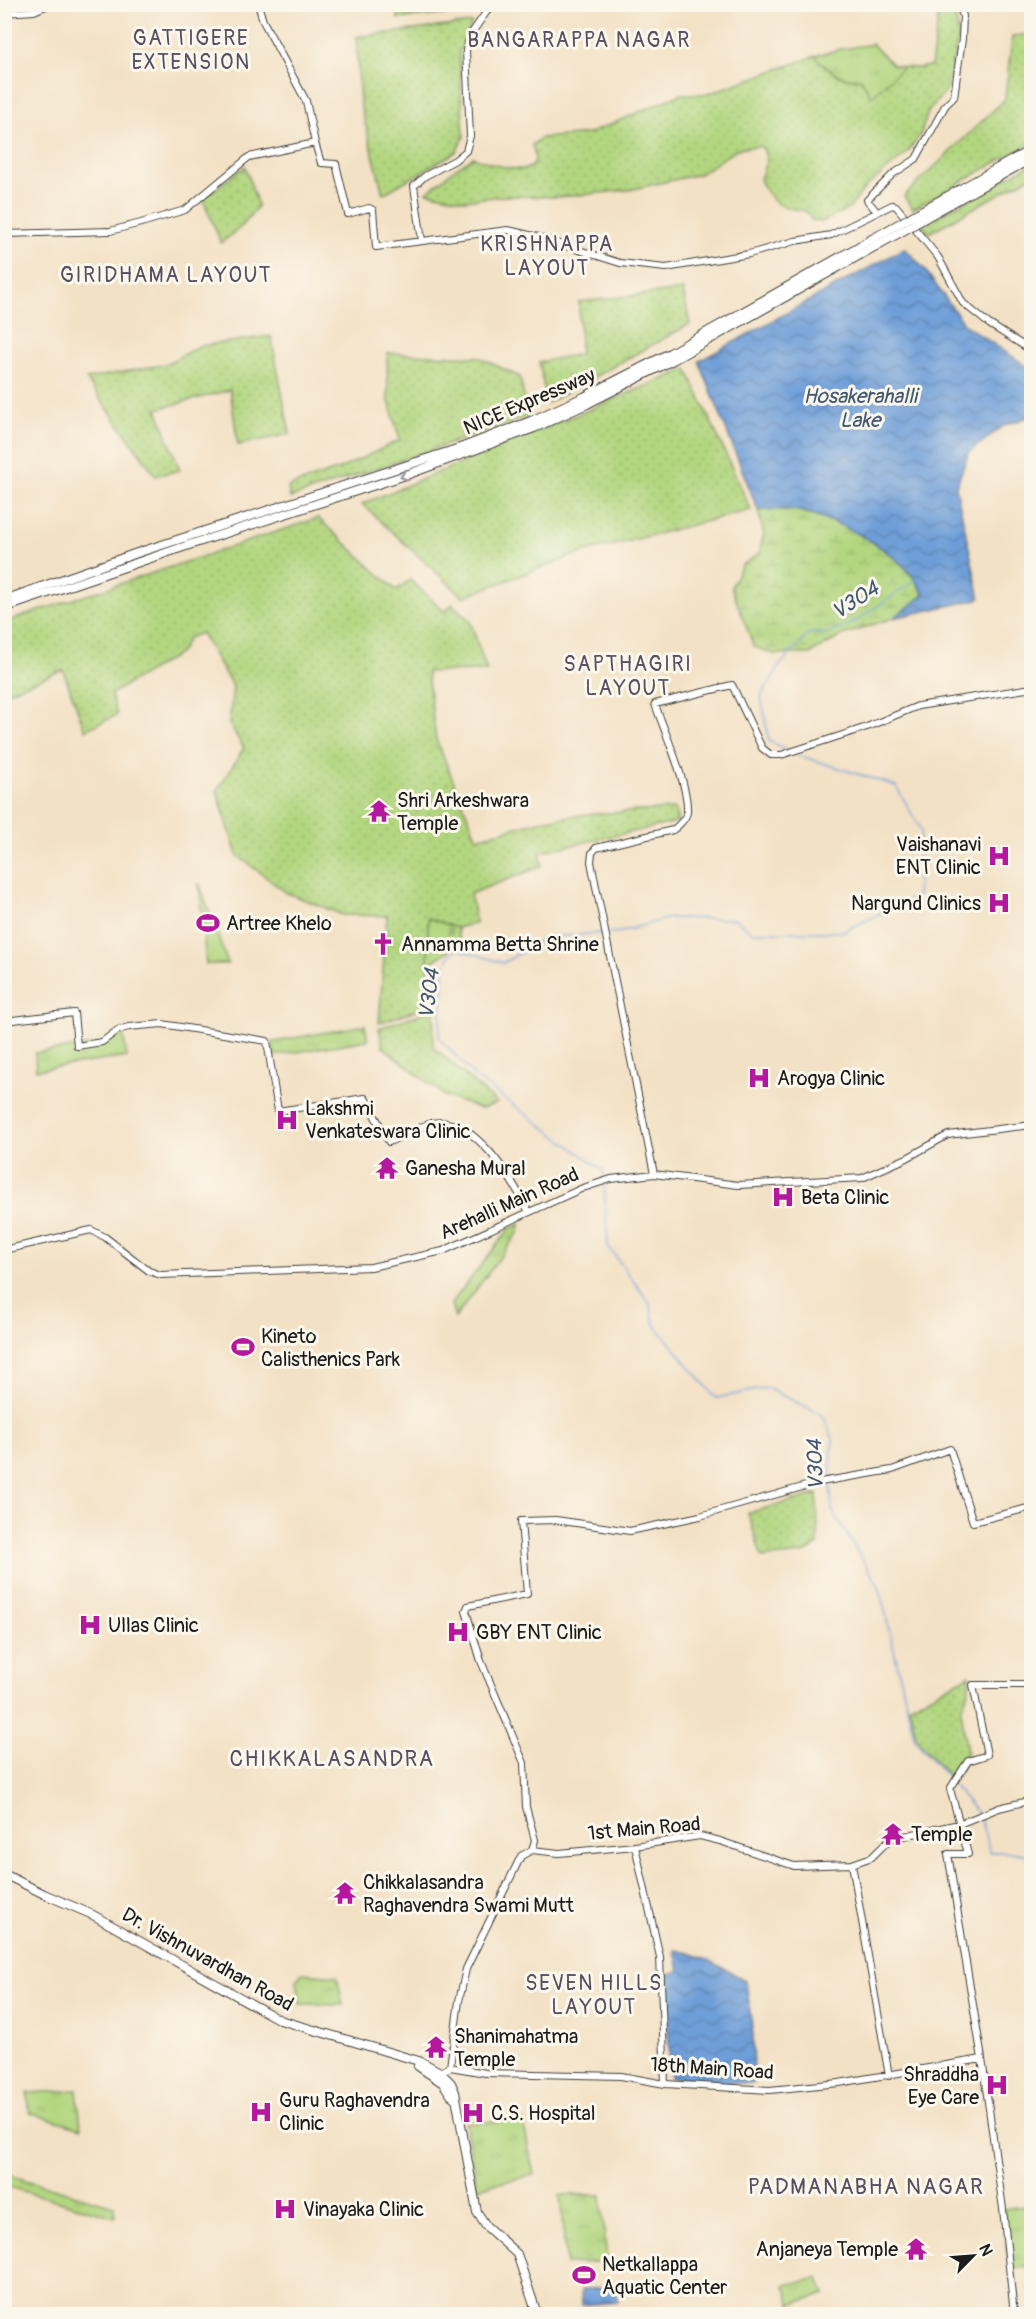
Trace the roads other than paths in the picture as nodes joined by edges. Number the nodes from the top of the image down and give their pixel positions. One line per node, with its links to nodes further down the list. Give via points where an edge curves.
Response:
1 (50, 4): 5 (street, via 34,11)
2 (258, 4): 6 (street, via 263,21 306,101)
3 (492, 4): 12 (street, via 471,34 466,50 470,136 466,151 425,176 414,189)
4 (953, 4): 9 (street, via 963,16 954,97 916,159 893,174 867,200)
5 (4, 14)
6 (315, 143): 11 (street, via 249,157 185,210 141,223 110,231); 12 (street, via 321,163 336,164 348,214 373,210 376,247)
7 (1032, 150): 10 (highway, NICE Expressway)
8 (1032, 158): 10 (highway, NICE Expressway)
9 (877, 212): 12 (street, via 831,235 666,268 620,263 508,230); 13 (street, via 896,206 938,257 963,303)
10 (923, 214): 14 (highway, NICE Expressway, bridge, via 670,353 531,421)
11 (4, 234)
12 (422, 241)
13 (1032, 351)
14 (57, 585): 15 (highway, NICE Expressway); 16 (highway, NICE Expressway)
15 (4, 600)
16 (4, 608)
17 (1032, 688): 20 (street, via 918,706 781,755 771,755 762,748 732,685 655,704 685,791 687,813 673,830 593,850 591,862)
18 (4, 1022): 21 (street, via 74,1013 77,1046 102,1042 129,1027 162,1024 267,1041 278,1110 365,1098 389,1142 433,1123 455,1125 475,1137 511,1178)
19 (1032, 1125): 20 (street, Arehalli Main Road, via 948,1135 862,1178 738,1185)
20 (654, 1174): 21 (street, Arehalli Main Road, via 597,1183)
21 (529, 1212): 22 (street, Arehalli Main Road, via 443,1251 366,1268 161,1275 149,1271 91,1230)
22 (4, 1251)
23 (1032, 1507): 28 (street, via 973,1522 950,1449 892,1470 826,1480 700,1516 630,1531 556,1520 521,1521 527,1594 467,1607 466,1612 481,1661 524,1763 526,1807 535,1840)
24 (1032, 1685): 26 (street, via 973,1685 987,1755 968,1761 950,1789)
25 (1032, 1800): 26 (street, 1st Main Road)
26 (959, 1824): 29 (street, 1st Main Road, via 890,1839 872,1857); 31 (street, via 968,1854 948,1854)
27 (635, 1846): 28 (street, 1st Main Road, via 559,1853); 29 (street, 1st Main Road, via 700,1836 794,1866); 35 (street, via 660,1958)
28 (532, 1850): 32 (street, via 521,1856 464,1975)
29 (852, 1864): 34 (street)
30 (4, 1874): 33 (main road, Dr. Vishnuvardhan Road, via 93,1915 280,2020 422,2062)
31 (982, 2059): 34 (street, 18th Main Road); 37 (street, via 1004,2209)
32 (450, 2067): 33 (street); 35 (street, 18th Main Road, via 486,2073 621,2076)
33 (437, 2074): 36 (main road, via 451,2083 477,2212 486,2226 517,2254)
34 (889, 2076): 35 (street, 18th Main Road, via 778,2090)
35 (664, 2084)
36 (537, 2314)
37 (1014, 2314)

